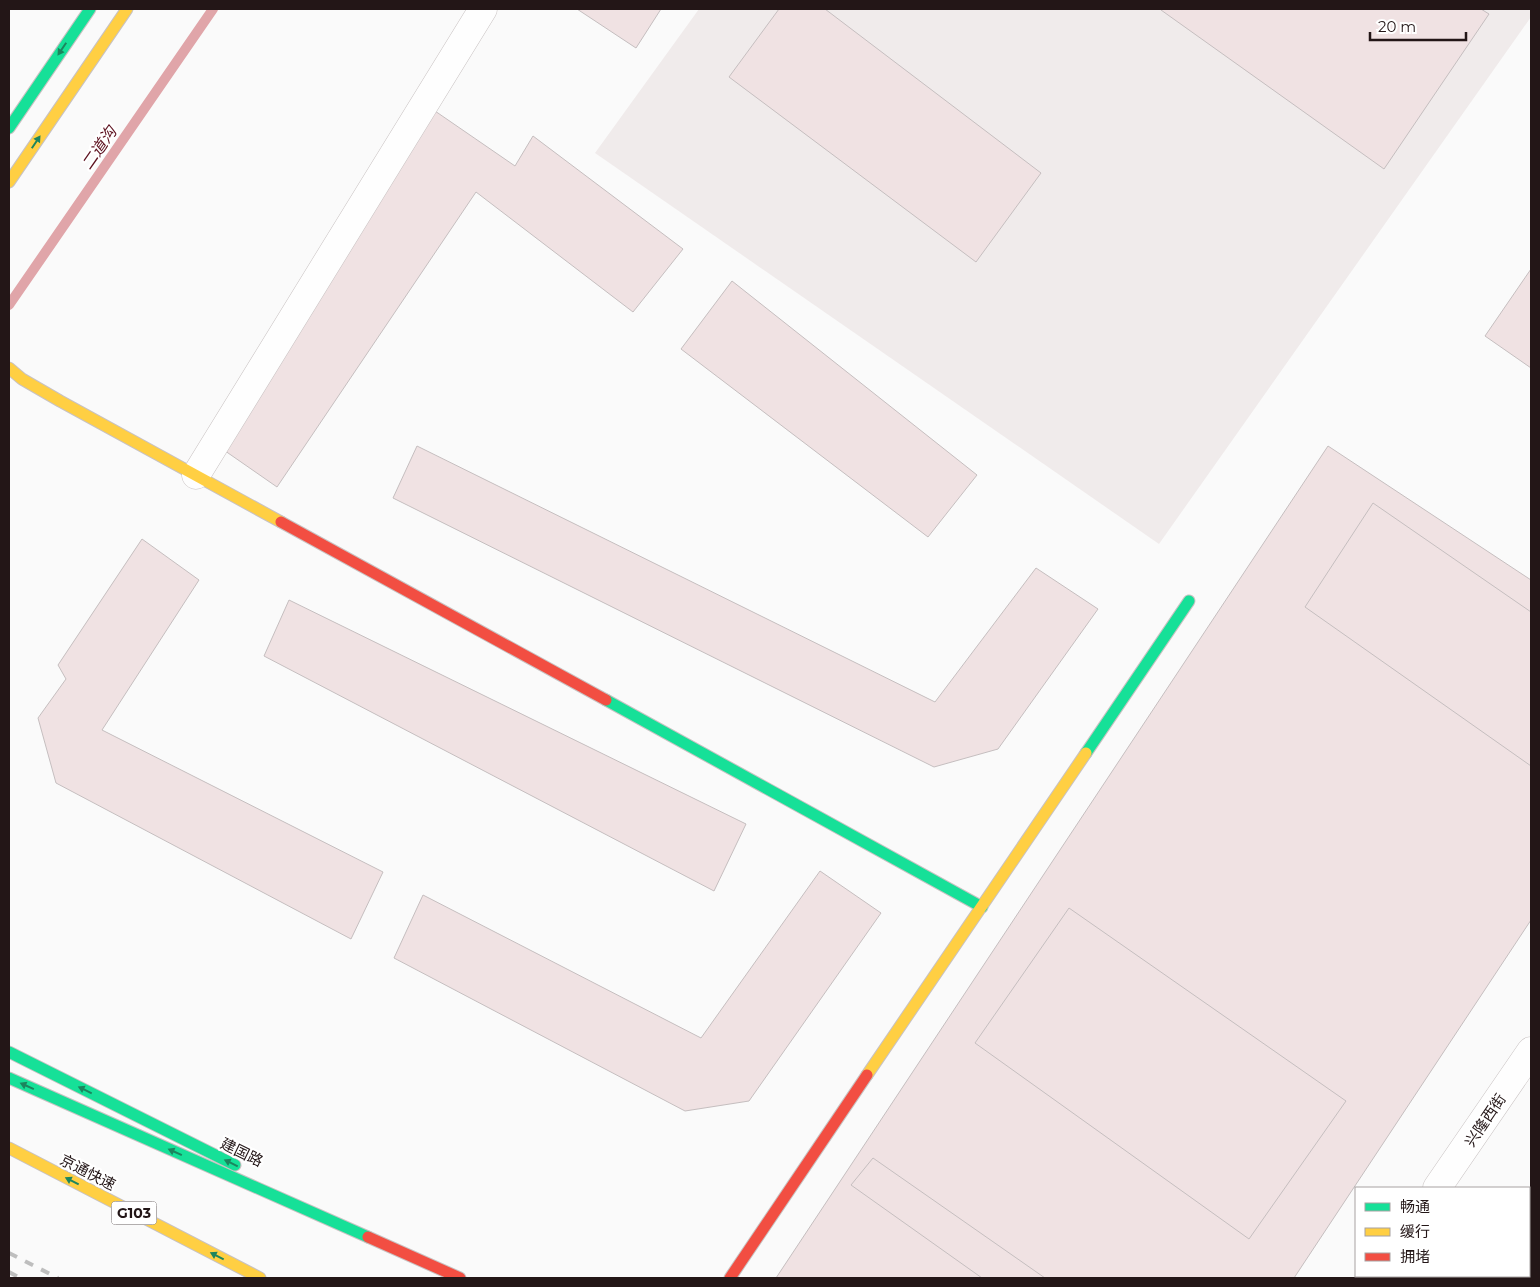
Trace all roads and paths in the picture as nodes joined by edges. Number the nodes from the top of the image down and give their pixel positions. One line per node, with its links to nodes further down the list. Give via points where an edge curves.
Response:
1 (90, 9): 4 (main road, one-way to 4)
2 (127, 9): 5 (main road, one-way to 2)
3 (483, 9): 7 (street)
4 (9, 128)
5 (9, 182)
6 (9, 368): 7 (main road, via 22,379)
7 (196, 476): 9 (main road)
8 (1189, 601): 9 (main road)
9 (982, 907): 17 (main road)
10 (1531, 1051): 14 (street, 兴隆西街)
11 (9, 1052): 16 (main road, 建国路, one-way to 11)
12 (9, 1078): 16 (main road, one-way to 12)
13 (9, 1148): 15 (main road, 京通快速 / G103, one-way to 13)
14 (1439, 1187)
15 (260, 1278)
16 (461, 1278)
17 (730, 1278)

